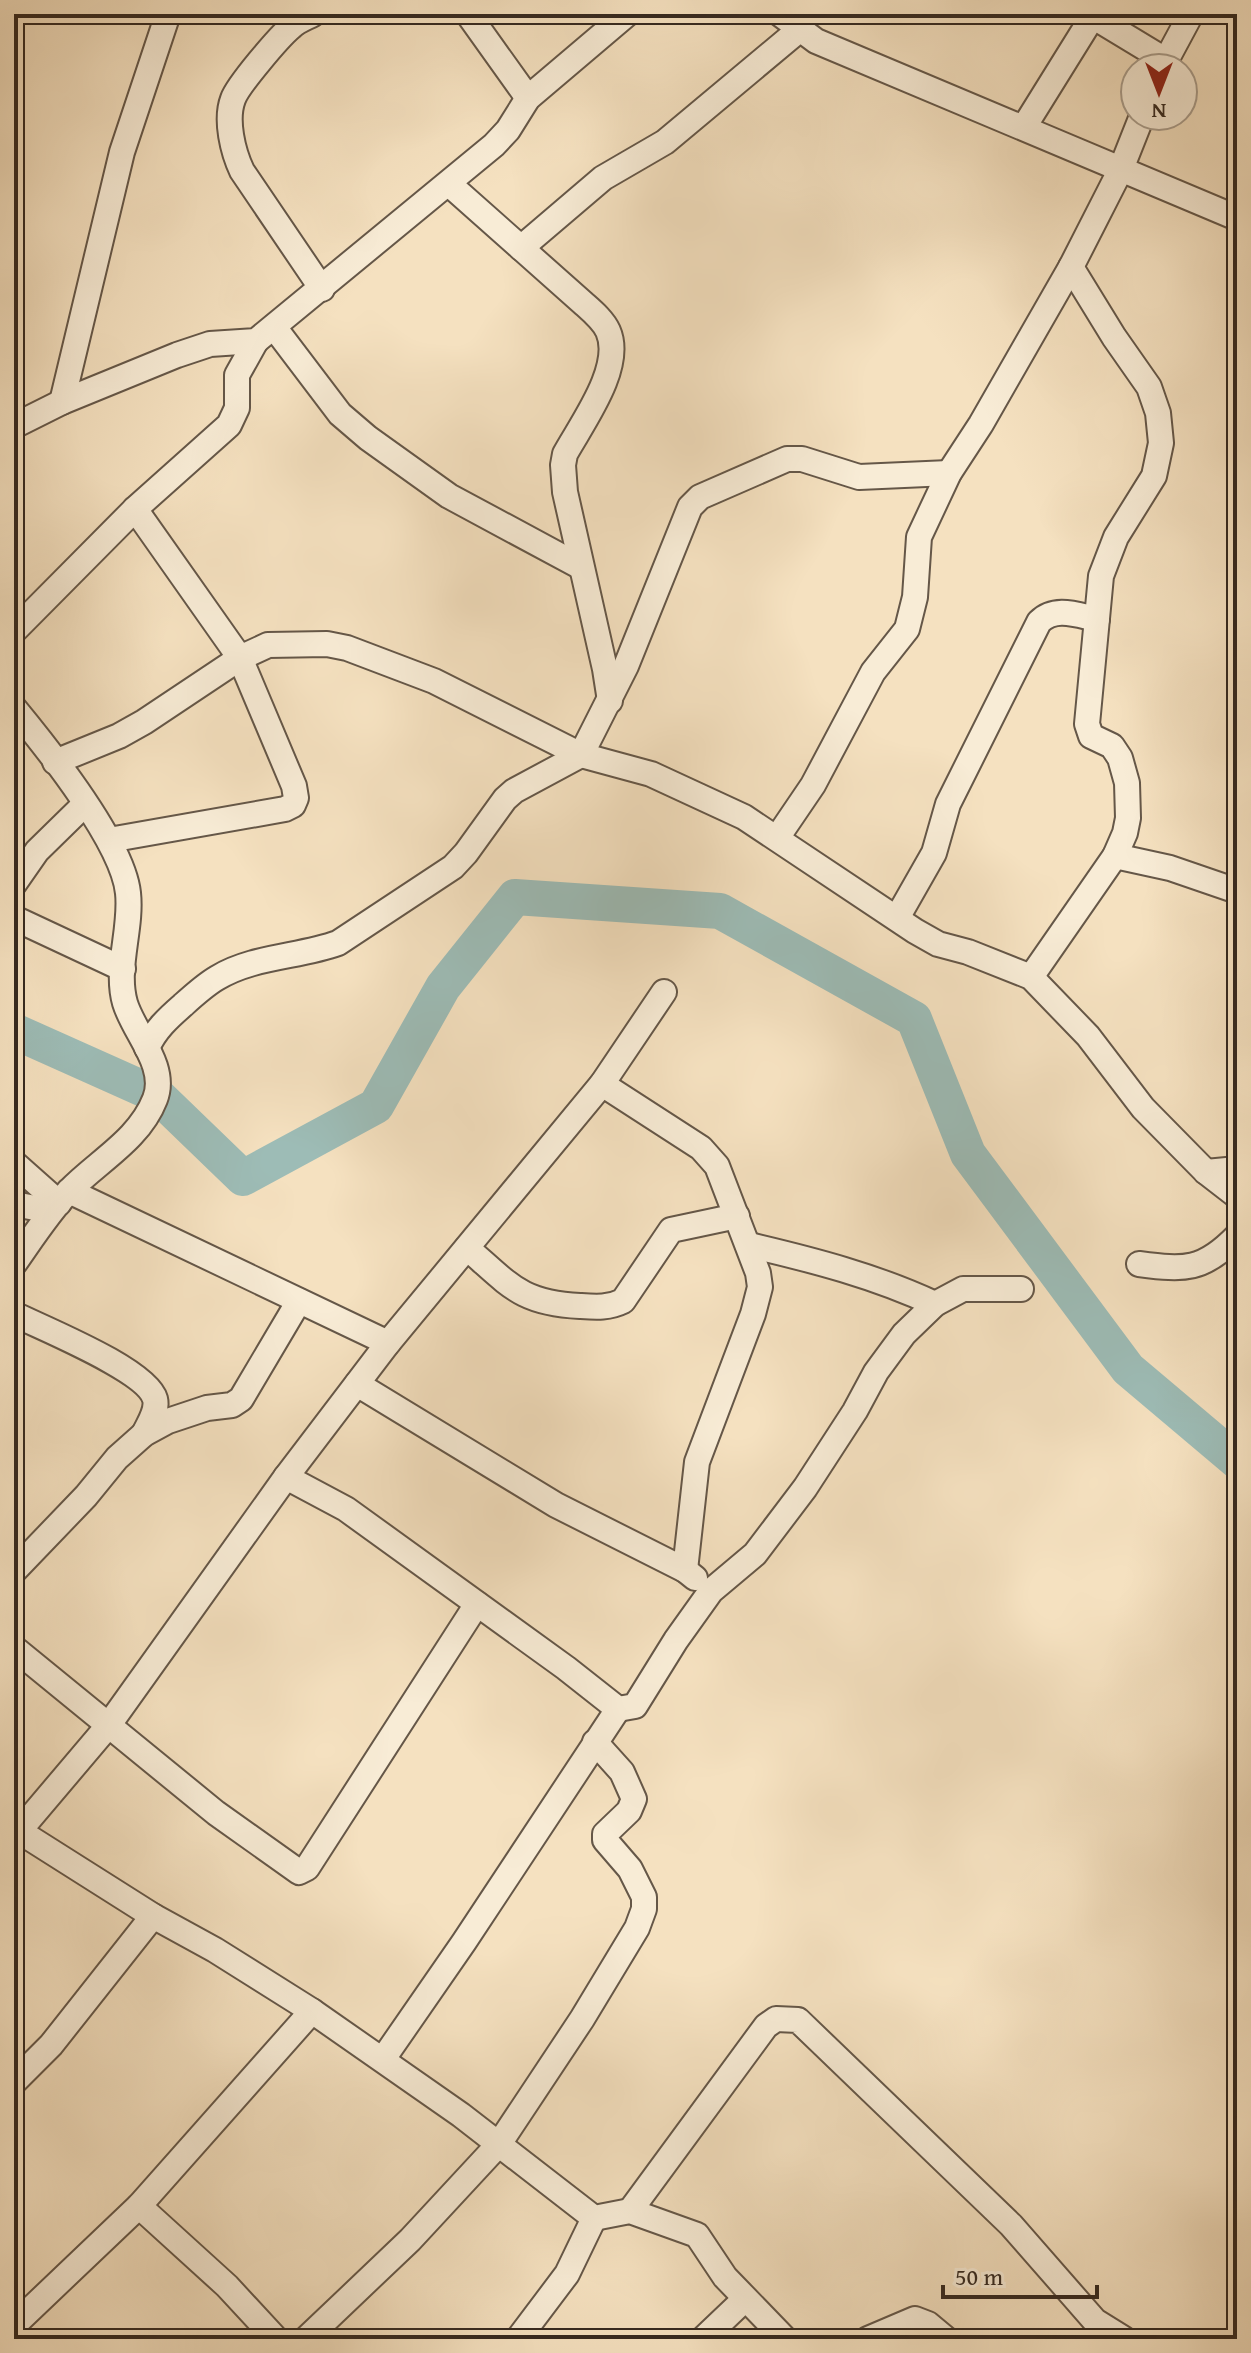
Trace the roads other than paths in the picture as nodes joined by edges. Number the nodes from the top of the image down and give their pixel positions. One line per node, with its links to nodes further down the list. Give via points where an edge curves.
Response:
1 (168, 14): 21 (street, via 122,152)
2 (313, 14): 19 (street, via 291,27 261,61 233,98 230,118 242,171)
3 (468, 14): 11 (street)
4 (627, 14): 11 (street)
5 (780, 14): 8 (street)
6 (1191, 14): 10 (street)
7 (1091, 15): 9 (street); 12 (street)
8 (799, 30): 12 (street); 17 (street, via 665,142 603,178)
9 (1146, 52)
10 (1170, 52)
11 (528, 98): 15 (street, via 501,137)
12 (1024, 127): 14 (street)
13 (1136, 132): 14 (street)
14 (1121, 169): 16 (street); 18 (street)
15 (449, 184): 17 (street); 19 (street)
16 (1237, 218)
17 (521, 248): 25 (street, via 610,334 610,372 563,465)
18 (1071, 267): 23 (street); 26 (street, via 1149,387 1161,443 1154,476 1116,537 1101,576)
19 (322, 289): 20 (street)
20 (265, 334): 21 (street, via 210,344); 24 (street, via 237,375 237,408 229,425); 25 (street, via 368,438 449,496)
21 (62, 402): 22 (street)
22 (14, 426)
23 (949, 473): 29 (street, via 859,477 787,459 700,497 690,507); 34 (street, via 919,537 907,629 873,672 813,785)
24 (135, 509): 27 (street); 28 (street)
25 (581, 567): 29 (street)
26 (1097, 619): 36 (street, via 1087,724 1091,736 1112,746 1127,783 1128,818); 40 (street, via 1055,612 1039,622 948,804 934,853)
27 (14, 631)
28 (240, 658): 31 (street, via 268,645 347,648 434,681); 32 (street, via 144,722); 35 (street, via 294,786 293,805)
29 (610, 701): 31 (street)
30 (14, 708): 32 (street)
31 (581, 755): 34 (street, via 651,774); 44 (street, via 514,791 466,853 439,877 338,943 219,977 166,1019)
32 (55, 762): 33 (street)
33 (85, 804): 35 (street); 37 (street, via 37,851)
34 (777, 838): 40 (street)
35 (109, 840): 41 (street, via 125,875 128,897)
36 (1115, 856): 38 (street); 42 (street)
37 (14, 884)
38 (1237, 891)
39 (14, 918): 41 (street)
40 (897, 918): 42 (street, via 938,944)
41 (123, 969): 44 (street, via 124,1000)
42 (1031, 977): 49 (street, via 1088,1036 1143,1108)
43 (664, 992): 45 (street)
44 (147, 1048): 51 (street, via 157,1070 157,1095 144,1122)
45 (602, 1084): 53 (street, via 701,1148 717,1166); 56 (street)
46 (14, 1163): 51 (street)
47 (1237, 1169): 49 (street)
48 (14, 1171): 52 (street)
49 (1206, 1172): 50 (street)
50 (1237, 1196)
51 (60, 1202): 52 (street); 57 (street); 60 (street)
52 (18, 1204)
53 (737, 1216): 55 (street); 56 (street, via 671,1230 623,1301 612,1307 535,1301)
54 (1237, 1236): 58 (street, via 1199,1265 1184,1269)
55 (749, 1245): 61 (street, via 838,1266); 67 (street, via 760,1287 697,1462)
56 (467, 1248): 63 (street)
57 (14, 1264)
58 (1139, 1264)
59 (1021, 1289): 61 (street, via 963,1289)
60 (299, 1301): 63 (street); 65 (street, via 241,1399 168,1421)
61 (935, 1304): 69 (street, via 876,1372 805,1488 755,1554)
62 (14, 1314): 65 (street, via 133,1373 156,1403)
63 (388, 1343): 64 (street)
64 (357, 1384): 66 (street); 67 (street, via 556,1505)
65 (144, 1434): 68 (street)
66 (286, 1477): 70 (street, via 346,1509); 73 (street)
67 (685, 1570): 69 (street)
68 (14, 1571)
69 (711, 1591): 72 (street, via 635,1706)
70 (477, 1604): 72 (street); 73 (street, via 307,1868 299,1872)
71 (14, 1648): 73 (street)
72 (618, 1709): 74 (street)
73 (108, 1726): 75 (street)
74 (595, 1742): 78 (street); 80 (street, via 622,1772 634,1799 605,1840 630,1869 644,1909 582,2019)
75 (16, 1832): 76 (street)
76 (153, 1916): 77 (street); 79 (street, via 51,2045)
77 (312, 2011): 78 (street); 81 (street)
78 (383, 2059): 80 (street)
79 (14, 2082)
80 (499, 2144): 83 (street); 87 (street, via 410,2240)
81 (139, 2206): 85 (street); 86 (street)
82 (630, 2211): 83 (street); 84 (street, via 697,2235); 93 (street, via 766,2026 776,2019 798,2020 1011,2225 1095,2321)
83 (594, 2218): 88 (street, via 567,2274)
84 (745, 2299): 89 (street); 90 (street)
85 (14, 2325)
86 (276, 2339)
87 (306, 2339)
88 (518, 2339)
89 (703, 2339)
90 (785, 2339)
91 (868, 2339): 92 (street, via 915,2319)
92 (946, 2339)
93 (1124, 2339)

